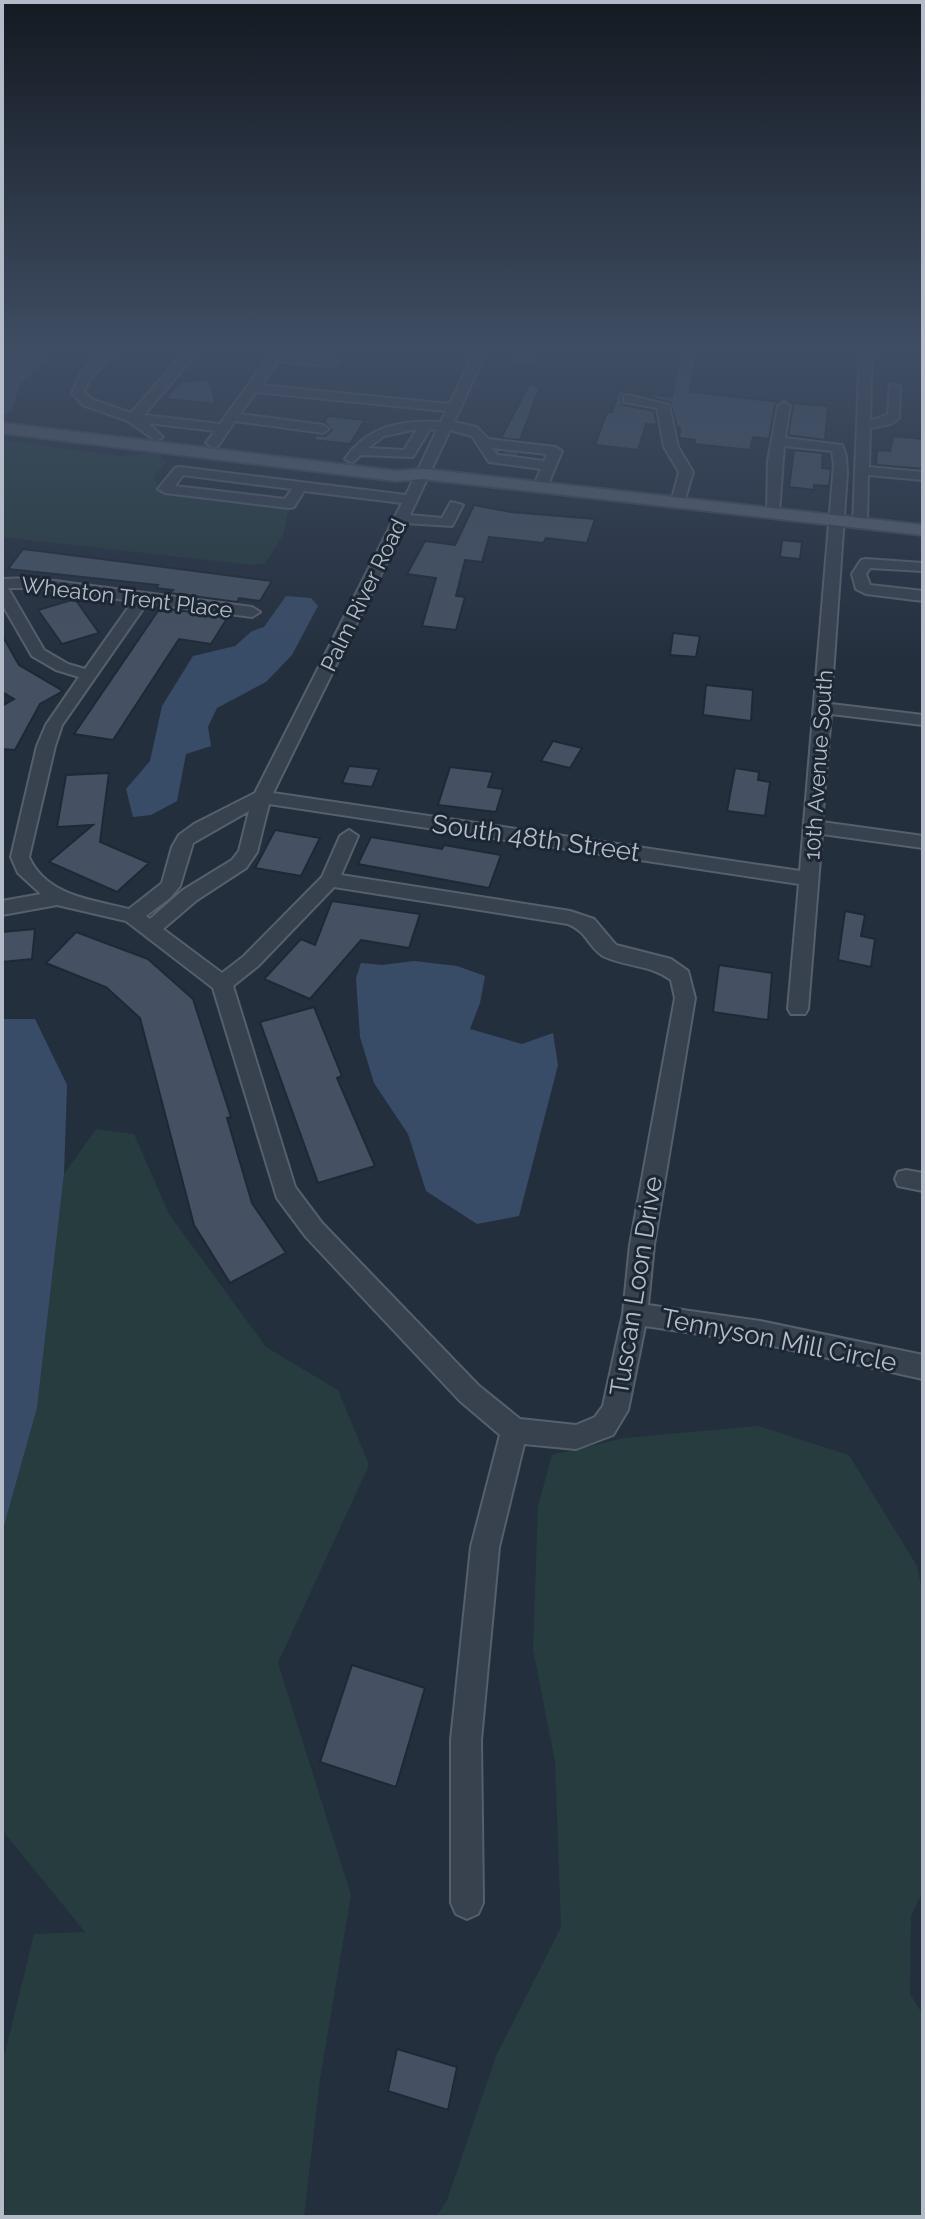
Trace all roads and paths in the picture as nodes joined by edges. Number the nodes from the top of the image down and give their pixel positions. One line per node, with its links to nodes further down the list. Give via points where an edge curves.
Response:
1 (210, 452): 18 (main road, via 396,476)
2 (337, 452): 15 (main road)
3 (358, 452): 15 (street)
4 (410, 452): 15 (street)
5 (434, 452): 18 (street, Palm River Road)
6 (487, 452): 14 (street, via 489,457)
7 (504, 452): 14 (street)
8 (547, 452): 14 (street)
9 (555, 452): 16 (street)
10 (674, 452): 23 (street, via 686,472)
11 (777, 452): 25 (street)
12 (840, 452): 27 (street, 10th Avenue South)
13 (862, 452): 17 (street)
14 (510, 454): 16 (street)
15 (355, 455): 18 (main road)
16 (549, 466): 21 (street)
17 (862, 470): 19 (street); 28 (street)
18 (423, 474): 21 (main road); 22 (street, Palm River Road)
19 (923, 476)
20 (301, 485): 20 (street, via 180,471 165,489 289,504); 22 (street)
21 (540, 487): 23 (main road)
22 (411, 500): 26 (street, Palm River Road)
23 (678, 503): 25 (main road)
24 (456, 505): 26 (street, via 447,523)
25 (772, 513): 27 (main road)
26 (401, 518): 39 (street, Palm River Road)
27 (838, 521): 28 (main road); 37 (street, 10th Avenue South)
28 (860, 523): 29 (main road)
29 (923, 530)
30 (923, 567): 33 (street, via 866,563 859,574 866,589)
31 (2, 584): 34 (street, Wheaton Trent Place)
32 (2, 591): 36 (street, via 38,653)
33 (923, 596)
34 (143, 598): 35 (street, Wheaton Trent Place); 36 (street)
35 (252, 612)
36 (89, 675): 43 (street, via 54,725)
37 (822, 708): 38 (street); 40 (street, 10th Avenue South)
38 (923, 720)
39 (262, 797): 44 (street, via 194,831 180,847); 45 (street, South 48th Street); 47 (street, Palm River Road, via 248,852)
40 (814, 827): 42 (street); 45 (street, 10th Avenue South)
41 (349, 836): 46 (street)
42 (923, 842)
43 (11, 859): 48 (street)
44 (176, 874): 47 (street); 50 (street, via 161,896)
45 (810, 879): 53 (street, 10th Avenue South)
46 (330, 880): 52 (street); 54 (street, Tuscan Loon Drive, via 570,918 587,924 609,951 664,964 681,976 685,998)
47 (204, 886): 51 (street, Palm River Road)
48 (57, 898): 49 (street); 50 (street)
49 (2, 908)
50 (132, 916): 51 (street)
51 (151, 929): 52 (street)
52 (222, 984): 56 (street, via 285,1191 314,1230 448,1371)
53 (798, 1009)
54 (635, 1314): 55 (street, Tennyson Mill Circle, via 760,1332); 56 (street, Tuscan Loon Drive, via 615,1410 604,1426 576,1437)
55 (923, 1367)
56 (514, 1431): 57 (street, via 485,1547 466,1740)
57 (467, 1903)

